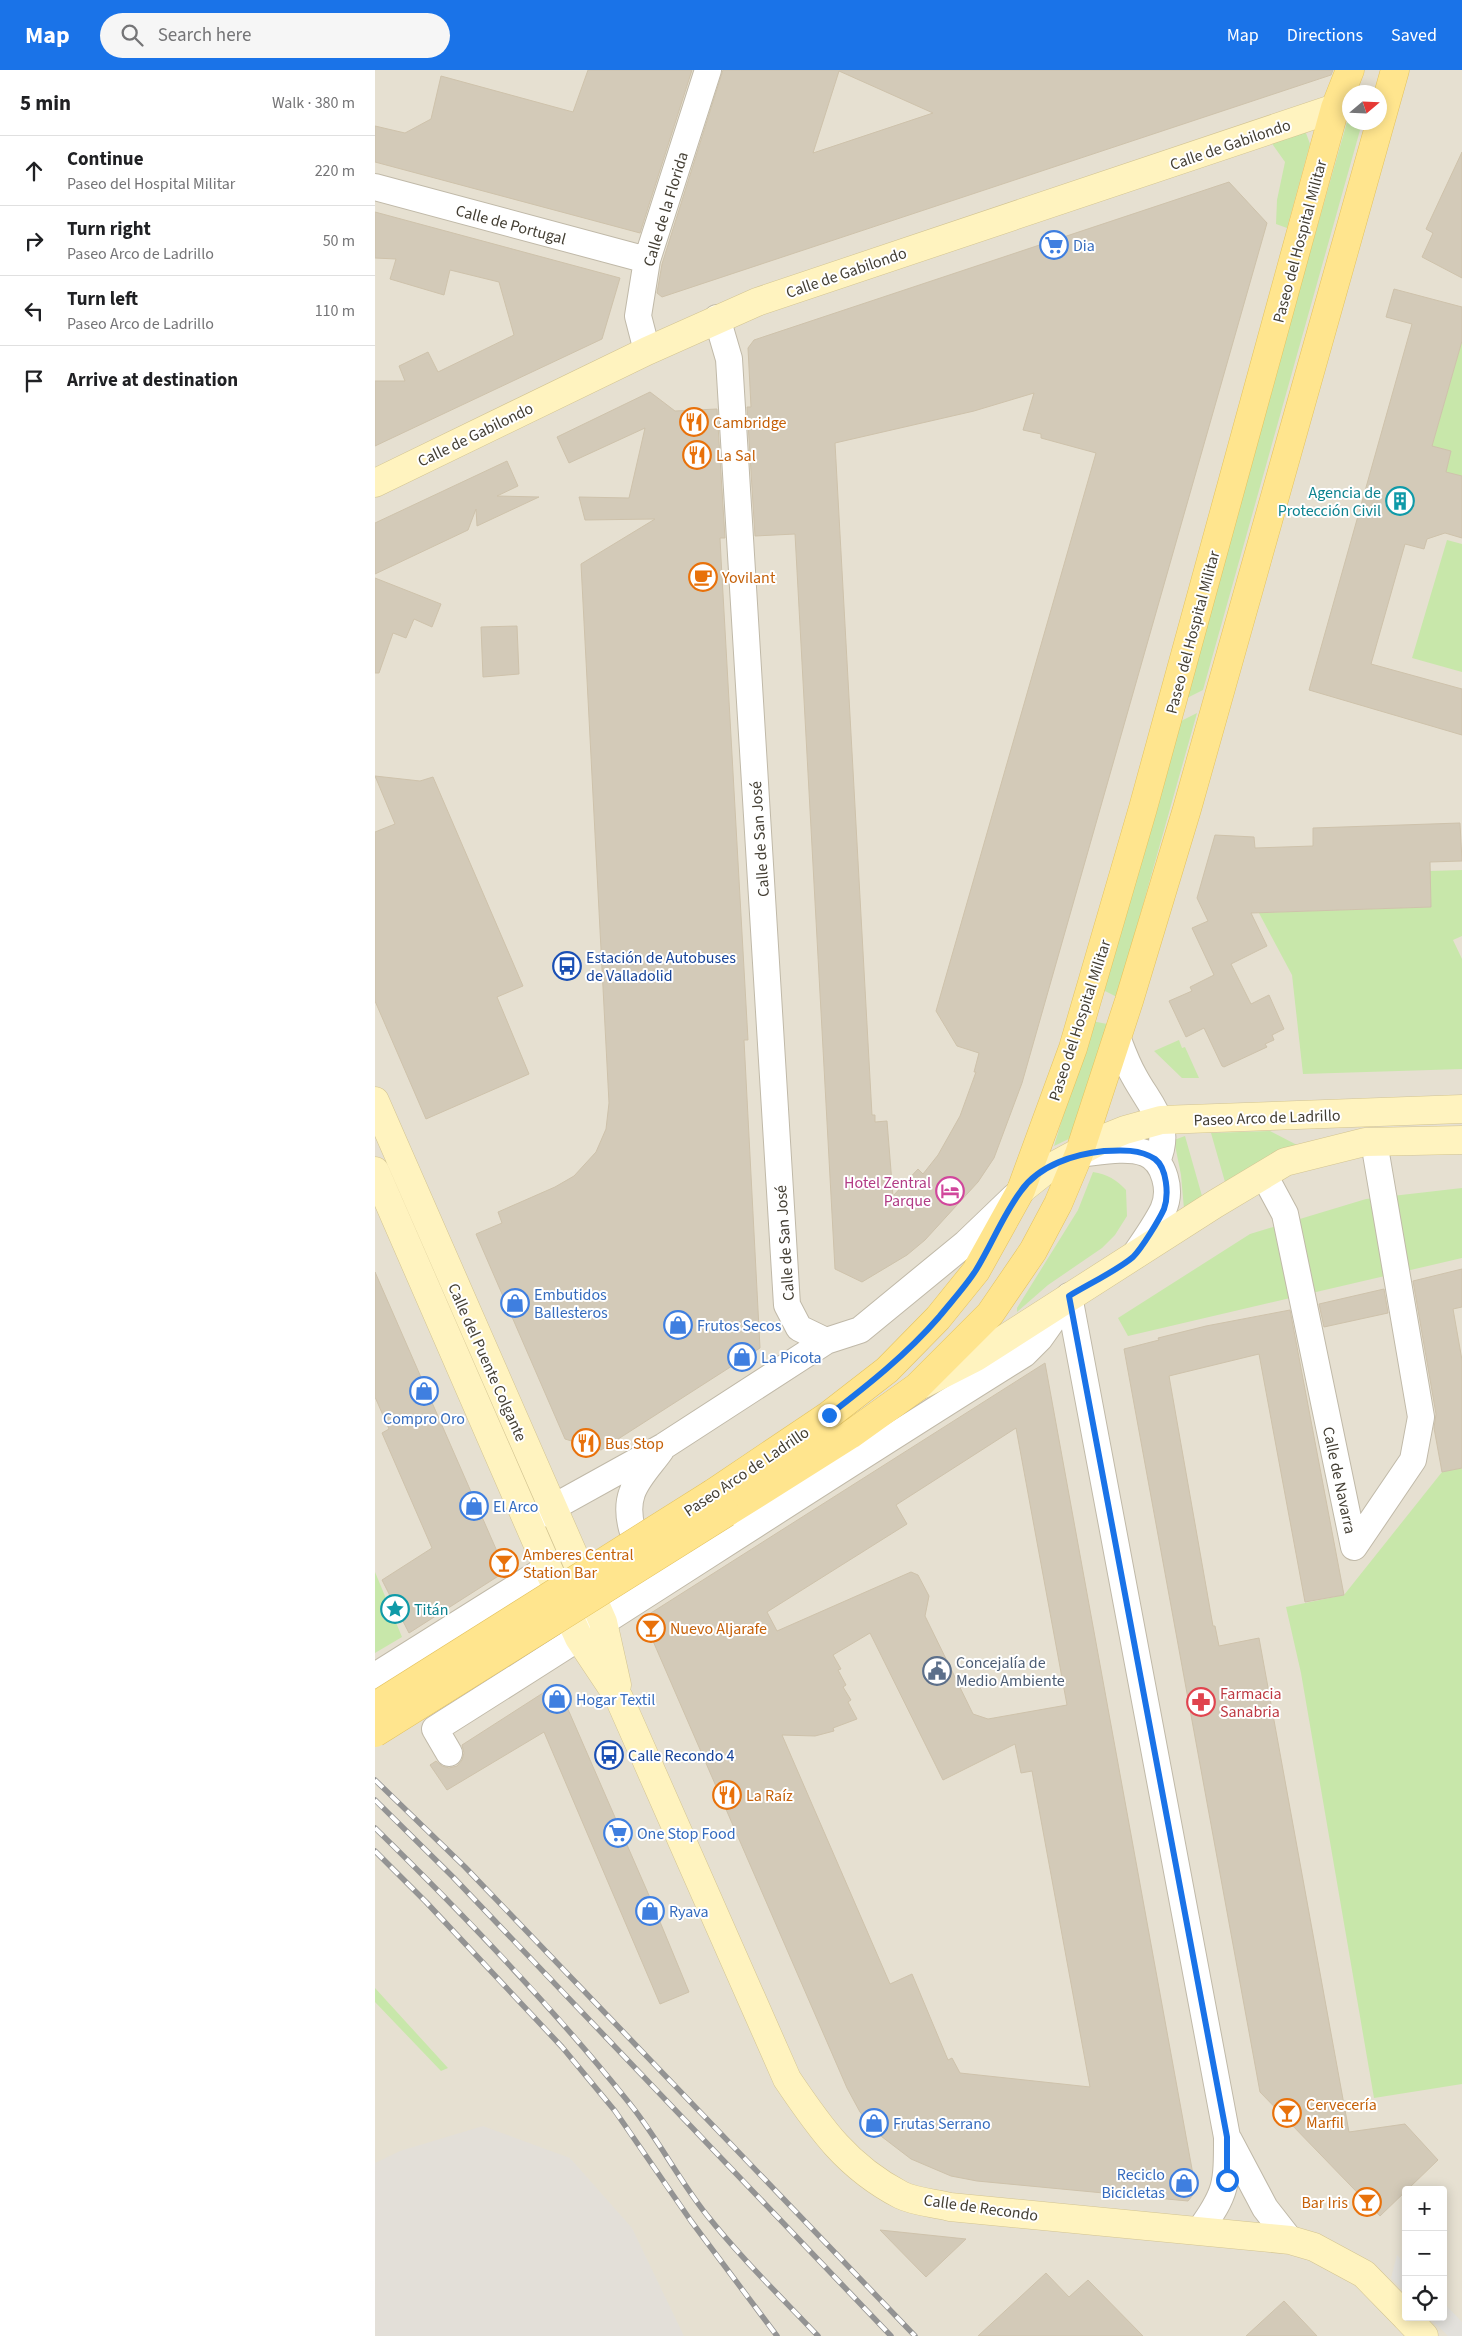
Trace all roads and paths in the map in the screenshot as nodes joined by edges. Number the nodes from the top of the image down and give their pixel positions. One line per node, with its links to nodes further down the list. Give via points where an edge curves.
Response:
1 (708, 70): 6 (street, Calle de la Florida)
2 (1350, 70): 4 (main road, Paseo del Hospital Militar)
3 (1395, 70): 10 (main road, via 1187,808)
4 (1335, 108): 7 (street, Calle de Gabilondo); 20 (main road, Paseo del Hospital Militar, via 1138,827 1073,1048)
5 (375, 187): 6 (street, Calle de Portugal)
6 (647, 260): 8 (street, Calle de la Florida, via 638,316)
7 (717, 318): 8 (street, Calle de Gabilondo); 23 (street, Calle de San José, via 729,359 787,1305 799,1328)
8 (647, 351): 9 (street, Calle de Gabilondo)
9 (375, 483)
10 (1117, 1037): 13 (street, via 1135,1077); 16 (main road)
11 (375, 1101): 27 (street, Calle del Puente Colgante)
12 (1462, 1109): 13 (street, Paseo Arco de Ladrillo)
13 (1161, 1120): 16 (street, Paseo Arco de Ladrillo, via 1118,1132); 17 (street, via 1163,1132)
14 (1462, 1140): 15 (street, Paseo Arco de Ladrillo)
15 (1373, 1142): 19 (street, Paseo Arco de Ladrillo, via 1285,1162); 19 (street, Calle de Navarra, via 1421,1416 1413,1460 1354,1547 1285,1214)
16 (1079, 1154): 17 (street, Paseo Arco de Ladrillo, via 1130,1151 1145,1153); 20 (street, Paseo Arco de Ladrillo, via 1046,1170); 24 (main road, Paseo Arco de Ladrillo, via 1033,1251 996,1306)
17 (1157, 1161): 21 (street, Paseo Arco de Ladrillo, via 1165,1182 1164,1208)
18 (375, 1172): 28 (street, Calle del Puente Colgante)
19 (1264, 1175): 21 (street, Paseo Arco de Ladrillo)
20 (1021, 1190): 23 (street, Paseo Arco de Ladrillo, via 966,1243 860,1330); 26 (main road, Paseo Arco de Ladrillo, via 976,1271 887,1370)
21 (1134, 1256): 22 (street, Paseo Arco de Ladrillo)
22 (1069, 1296): 24 (street, Paseo Arco de Ladrillo, via 976,1357); 30 (street, Paseo Arco de Ladrillo, via 1040,1338 1024,1354); 38 (street)
23 (826, 1341): 25 (street, Paseo Arco de Ladrillo)
24 (917, 1387): 26 (main road, Paseo Arco de Ladrillo, via 851,1434)
25 (665, 1446): 27 (street, Paseo Arco de Ladrillo); 30 (street, Paseo Arco de Ladrillo, via 632,1491 629,1507 632,1528 645,1561 655,1569)
26 (719, 1503): 35 (main road, Paseo Arco de Ladrillo, bridge); 36 (main road, Paseo Arco de Ladrillo, bridge)
27 (552, 1508): 28 (street, Paseo Arco de Ladrillo); 31 (street, Calle del Puente Colgante)
28 (526, 1522): 29 (street, Calle del Puente Colgante)
29 (547, 1568): 32 (street, Calle del Puente Colgante); 33 (street)
30 (678, 1573): 31 (street, Paseo Arco de Ladrillo)
31 (603, 1622): 32 (street, Paseo Arco de Ladrillo); 34 (street, Calle de Recondo)
32 (579, 1638): 34 (street, Calle de Recondo); 37 (street, Paseo Arco de Ladrillo, via 435,1728)
33 (375, 1676)
34 (619, 1698): 39 (street, Calle de Recondo, via 787,2079 817,2124 855,2166 903,2196 950,2207)
35 (375, 1706)
36 (375, 1733)
37 (449, 1753)
38 (1227, 2137): 39 (street, via 1227,2180 1219,2204); 40 (street, via 1265,2208)
39 (1199, 2231): 40 (street, Calle de Recondo)
40 (1290, 2240): 41 (street, Calle de Recondo, via 1314,2247 1364,2274)
41 (1402, 2313)
42 (1410, 2321): 43 (street, Calle de Recondo)
43 (1424, 2336)

